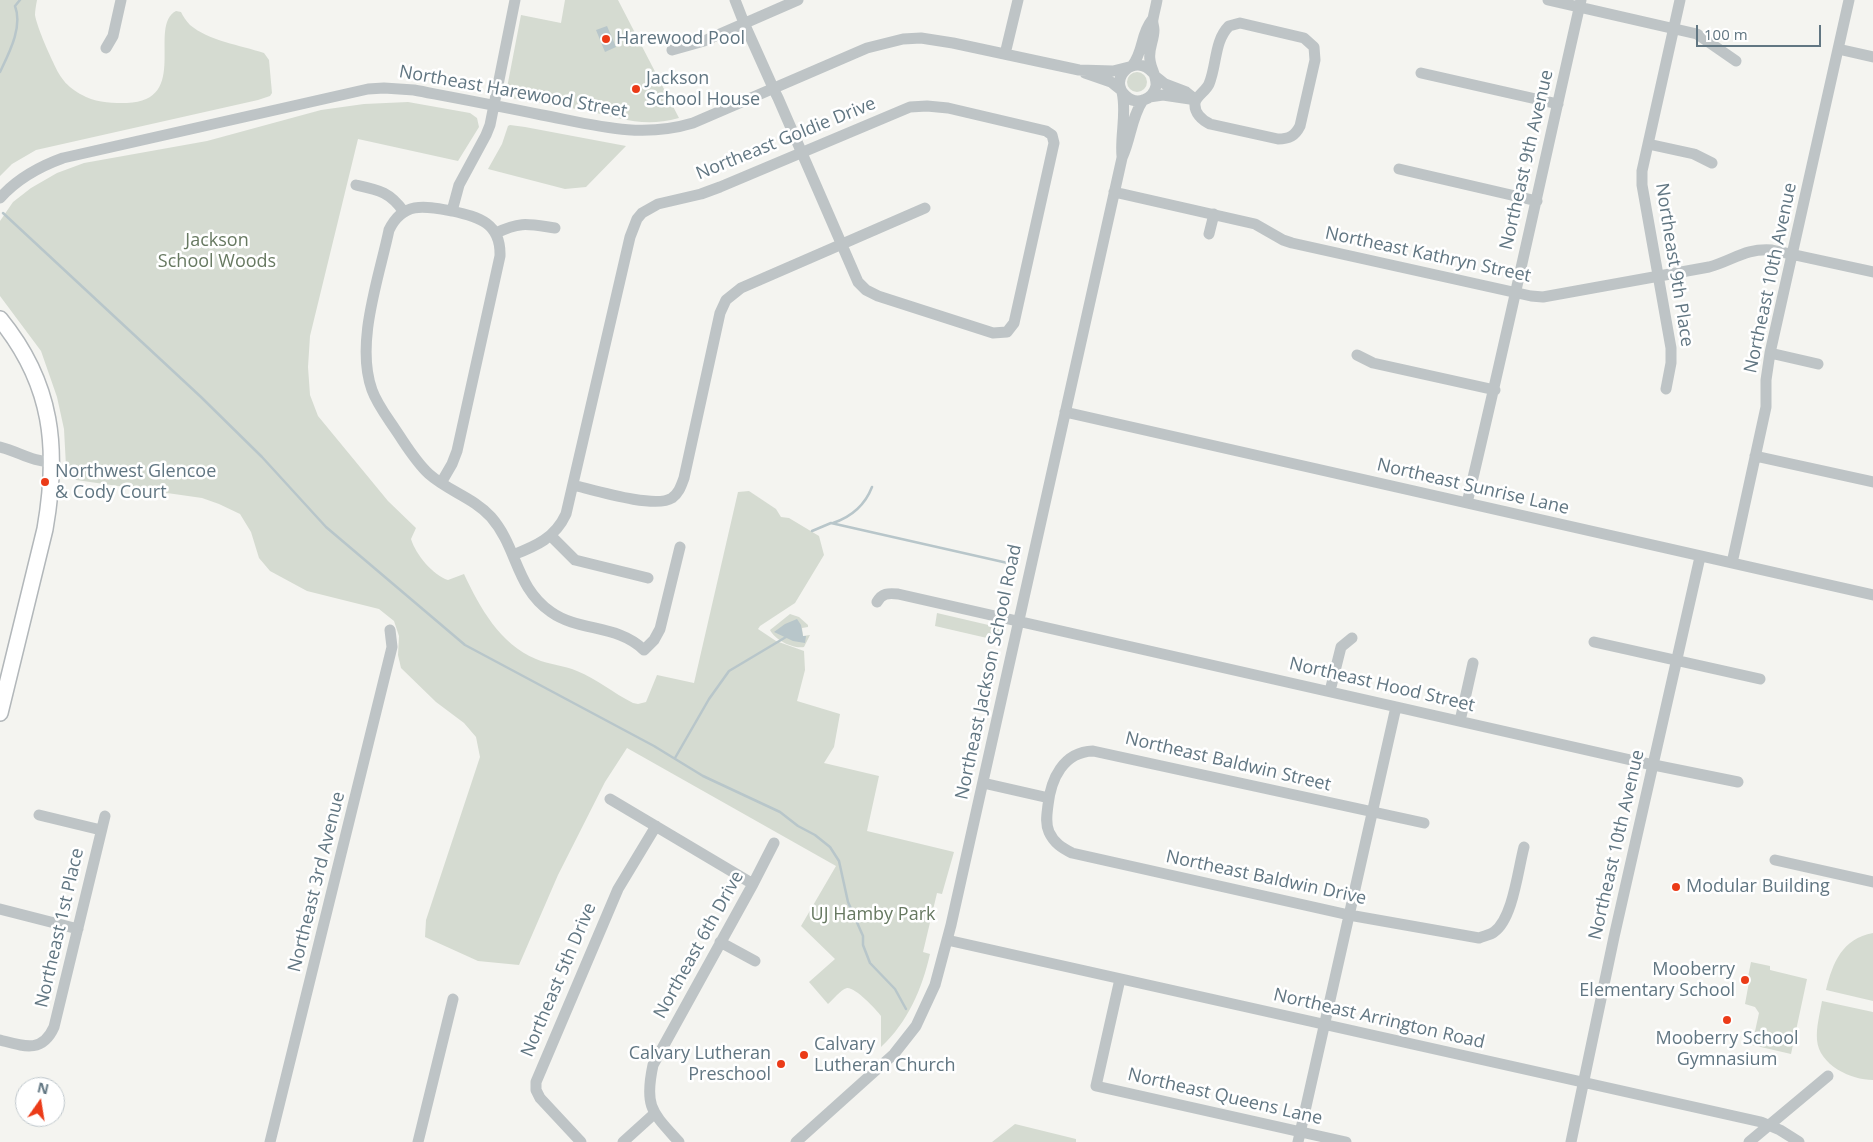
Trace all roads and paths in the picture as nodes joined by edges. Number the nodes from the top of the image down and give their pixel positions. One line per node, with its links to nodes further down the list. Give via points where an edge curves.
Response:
1 (121, 0): 14 (street, via 113,36)
2 (515, 0): 29 (street)
3 (735, 0): 12 (street)
4 (798, 0): 12 (street)
5 (1018, 0): 17 (street)
6 (1157, 0): 11 (street)
7 (1548, 0): 10 (street)
8 (1680, 0): 13 (street, Northeast 9th Place)
9 (1849, 0): 15 (street, Northeast 10th Avenue)
10 (1580, 4): 13 (street); 28 (street, Northeast 9th Avenue)
11 (1152, 20): 20 (street, via 1145,29 1138,56); 23 (street, via 1154,31 1149,52)
12 (744, 23): 16 (street, via 704,41); 24 (street)
13 (1674, 28): 19 (street, via 1698,34); 30 (street, Northeast 9th Place)
14 (106, 48)
15 (1838, 49): 18 (street); 47 (street, Northeast 10th Avenue)
16 (672, 50)
17 (1005, 54): 21 (street, Northeast Harewood Street); 24 (street, Northeast Harewood Street, via 930,39 903,39 867,48)
18 (1873, 57)
19 (1736, 61)
20 (1130, 66): 21 (street, Northeast Harewood Street, via 1113,71); 23 (street, via 1144,66); 25 (street, via 1121,75)
21 (1079, 70): 25 (street, Northeast Harewood Street, via 1110,82)
22 (1421, 73): 28 (street)
23 (1154, 74): 26 (street, via 1156,88); 27 (street, via 1165,84 1186,92)
24 (774, 89): 29 (street, Northeast Harewood Street, via 693,123 646,132); 31 (street)
25 (1122, 91): 26 (street, via 1131,100); 32 (street, Northeast Jackson School Road, via 1125,112)
26 (1146, 99): 27 (street, via 1163,95); 32 (street, Northeast Jackson School Road, via 1135,114 1129,144)
27 (1196, 100): 27 (street, via 1196,110 1204,121 1287,139 1296,134 1300,126 1315,60 1314,48 1304,38 1240,23 1229,26 1221,37 1209,83)
28 (1558, 104): 38 (street, Northeast 9th Avenue)
29 (494, 106): 37 (street, Northeast Harewood Street, via 404,88 361,90 62,158 33,171); 40 (street, via 486,135 459,185)
30 (1648, 144): 33 (street, via 1694,154); 49 (street, Northeast 9th Place, via 1642,185)
31 (801, 152): 46 (street); 46 (street, Northeast Goldie Drive, via 918,106 948,108 1041,129 1052,135 1054,148 1014,323 1007,332 993,333 866,290 858,282); 63 (street, Northeast Goldie Drive, via 701,194 648,208 637,219 630,237)
32 (1122, 158): 36 (street, Northeast Jackson School Road)
33 (1712, 163)
34 (1399, 169): 38 (street)
35 (356, 185): 41 (street, via 390,195)
36 (1114, 192): 42 (street, Northeast Kathryn Street); 57 (street, Northeast Jackson School Road)
37 (0, 198)
38 (1537, 201): 50 (street, Northeast 9th Avenue)
39 (925, 208): 46 (street)
40 (452, 211): 41 (street, via 426,206); 44 (street, via 481,219)
41 (404, 212): 62 (street, via 389,230 365,342 366,367 372,391 388,418 417,461)
42 (1214, 214): 45 (street); 50 (street, Northeast Kathryn Street, via 1260,226 1292,243)
43 (555, 228): 44 (street, via 524,223)
44 (496, 234): 62 (street, via 500,259 457,451)
45 (1209, 234)
46 (840, 244): 63 (street, via 741,288 726,300 720,313 684,478 679,491 671,499 646,502)
47 (1793, 254): 48 (street, Northeast Kathryn Street); 49 (street, Northeast Kathryn Street, via 1752,250 1709,267); 52 (street, Northeast 10th Avenue)
48 (1873, 272)
49 (1658, 276): 50 (street, Northeast Kathryn Street, via 1543,297); 55 (street, Northeast 9th Place, via 1671,348)
50 (1515, 293): 56 (street, Northeast 9th Avenue)
51 (0, 319): 60 (main road, via 34,370 48,421)
52 (1770, 353): 54 (street); 59 (street, Northeast 10th Avenue, via 1766,407)
53 (1357, 355): 56 (street, via 1373,363)
54 (1818, 364)
55 (1666, 389)
56 (1495, 390): 64 (street, Northeast 9th Avenue)
57 (1065, 412): 64 (street, Northeast Sunrise Lane); 73 (street, Northeast Jackson School Road)
58 (0, 447): 60 (street, via 38,462)
59 (1755, 456): 61 (street); 69 (street, Northeast 10th Avenue)
60 (53, 462): 80 (main road, via 45,529)
61 (1873, 482)
62 (441, 483): 67 (street, via 472,500 489,515)
63 (573, 485): 65 (street, Northeast Goldie Drive, via 566,514)
64 (1467, 503): 68 (street, Northeast Sunrise Lane)
65 (551, 536): 67 (street, Northeast Goldie Drive); 70 (street, via 575,560)
66 (680, 546): 67 (street, via 660,629 644,650 617,633 564,620 549,611 524,583)
67 (513, 555)
68 (1700, 556): 69 (street, Northeast Sunrise Lane); 77 (street, Northeast 10th Avenue)
69 (1732, 564): 71 (street, Northeast Sunrise Lane)
70 (648, 578)
71 (1873, 595)
72 (877, 602): 73 (street, Northeast Hood Street, via 887,593 898,594)
73 (1018, 621): 81 (street, Northeast Hood Street); 87 (street, Northeast Jackson School Road)
74 (390, 630): 116 (street, Northeast 3rd Avenue, via 392,648)
75 (1352, 638): 81 (street, via 1341,647)
76 (1594, 642): 77 (street)
77 (1676, 660): 79 (street); 85 (street, Northeast 10th Avenue)
78 (1473, 664): 84 (street)
79 (1760, 679)
80 (3, 686): 83 (main road)
81 (1330, 692): 82 (street, Northeast Hood Street)
82 (1396, 707): 84 (street, Northeast Hood Street); 90 (street)
83 (0, 713)
84 (1460, 721): 85 (street, Northeast Hood Street)
85 (1653, 765): 86 (street, Northeast Hood Street); 112 (street, Northeast 10th Avenue)
86 (1738, 782)
87 (982, 783): 88 (street); 104 (street, Northeast Jackson School Road)
88 (1048, 798): 90 (street, Northeast Baldwin Street, via 1061,766 1075,754 1093,751); 102 (street, Northeast Baldwin Drive, via 1046,817 1049,832 1058,845 1072,853)
89 (610, 799): 94 (street)
90 (1371, 813): 93 (street, Northeast Baldwin Street); 102 (street)
91 (39, 815): 95 (street)
92 (105, 816): 95 (street, Northeast 1st Place)
93 (1424, 823)
94 (656, 826): 100 (street); 118 (street, Northeast 5th Drive, via 618,889 536,1082 540,1098)
95 (102, 830): 103 (street, Northeast 1st Place)
96 (774, 843): 100 (street, Northeast 6th Drive)
97 (1524, 847): 102 (street, Northeast Baldwin Drive, via 1509,910 1494,933 1478,938)
98 (1774, 860): 99 (street)
99 (1873, 882)
100 (753, 884): 105 (street, Northeast 6th Drive)
101 (0, 909): 103 (street)
102 (1348, 915): 109 (street)
103 (78, 929): 110 (street, Northeast 1st Place, via 51,1034 37,1046 25,1047)
104 (947, 940): 107 (street, Northeast Arrington Road); 121 (street, Northeast Jackson School Road, via 934,990 916,1026 888,1059)
105 (720, 942): 106 (street); 113 (street, Northeast 6th Drive, via 653,1065 648,1086)
106 (755, 961)
107 (1120, 979): 109 (street, Northeast Arrington Road); 115 (street, Northeast Queens Lane, via 1096,1086)
108 (453, 999): 117 (street)
109 (1325, 1025): 112 (street, Northeast Arrington Road); 115 (street)
110 (0, 1040)
111 (1828, 1076): 114 (street)
112 (1585, 1082): 114 (street, Northeast Arrington Road); 123 (street, Northeast 10th Avenue)
113 (654, 1114): 119 (street); 120 (street, Northeast 6th Drive)
114 (1770, 1124): 124 (street); 125 (street, Northeast Arrington Road)
115 (1299, 1137): 122 (street, Northeast Queens Lane)
116 (270, 1142)
117 (418, 1142)
118 (581, 1142)
119 (623, 1142)
120 (679, 1142)
121 (796, 1142)
122 (1346, 1142)
123 (1571, 1142)
124 (1749, 1142)
125 (1799, 1142)

